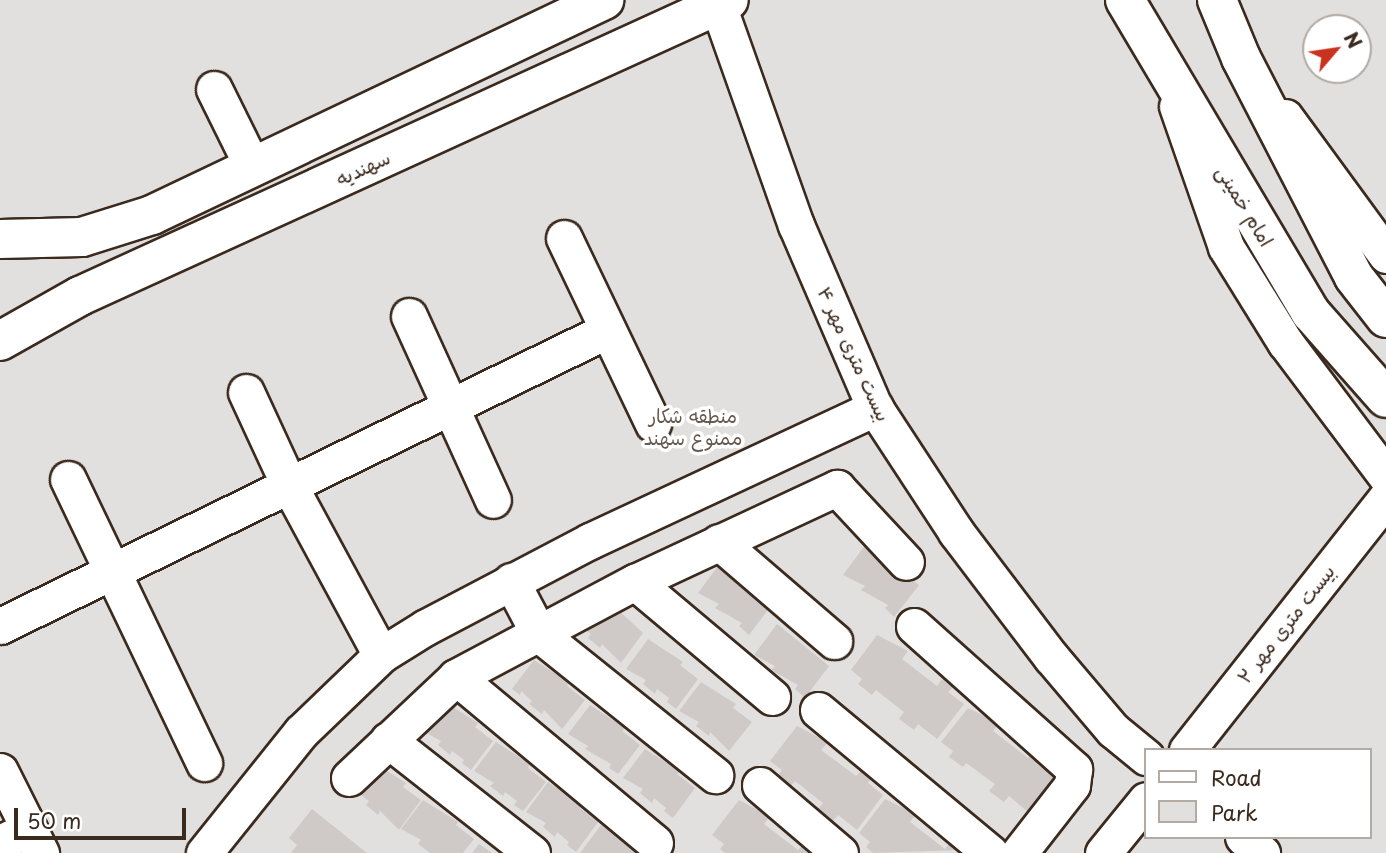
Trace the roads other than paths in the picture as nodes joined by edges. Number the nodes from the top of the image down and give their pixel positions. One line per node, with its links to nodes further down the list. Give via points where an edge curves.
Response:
1 (604, 0): 8 (main road)
2 (1125, 0): 6 (main road, امام خمینی)
3 (1217, 0): 5 (main road)
4 (721, 2): 15 (main road, سهندیه, via 80,296); 19 (street, بیست متری مهر ۴, via 796,225)
5 (1241, 58): 11 (street); 13 (main road, via 1354,277)
6 (1164, 70): 17 (main road, امام خمینی, via 1311,313); 21 (street, via 1226,247 1284,342)
7 (214, 89): 8 (street)
8 (252, 166): 10 (main road, via 152,215 82,237)
9 (564, 237): 14 (street)
10 (0, 239)
11 (1386, 255)
12 (408, 316): 18 (street)
13 (1386, 318)
14 (608, 330): 18 (street); 20 (street)
15 (0, 341)
16 (246, 392): 23 (street)
17 (1386, 398)
18 (450, 407): 23 (street); 25 (street)
19 (875, 408): 29 (street); 41 (street, بیست متری مهر ۴, via 956,532 1051,657 1114,730)
20 (653, 424)
21 (1386, 477)
22 (68, 479): 28 (street)
23 (289, 485): 28 (street); 35 (street)
24 (1386, 498): 40 (street, بیست متری مهر ۲)
25 (493, 500)
26 (719, 542): 27 (street, via 837,488); 30 (street); 34 (street)
27 (906, 562)
28 (113, 571): 32 (street); 42 (street)
29 (511, 581): 33 (street); 35 (street)
30 (635, 582): 33 (street); 37 (street)
31 (914, 625): 55 (street, via 1074,769 1072,785)
32 (0, 626)
33 (539, 634): 36 (street); 44 (street)
34 (834, 640)
35 (382, 655): 51 (street, via 301,732)
36 (456, 677): 39 (street); 50 (street)
37 (772, 696)
38 (818, 710): 54 (street)
39 (388, 740): 45 (street); 52 (street)
40 (1189, 748)
41 (1144, 755)
42 (204, 763)
43 (0, 771): 49 (street)
44 (715, 775)
45 (349, 778)
46 (761, 785): 53 (street)
47 (1144, 802): 56 (street)
48 (1245, 839): 57 (street)
49 (23, 842)
50 (655, 843)
51 (204, 853)
52 (532, 853)
53 (840, 853)
54 (990, 853)
55 (1020, 853)
56 (1103, 853)
57 (1262, 853)

